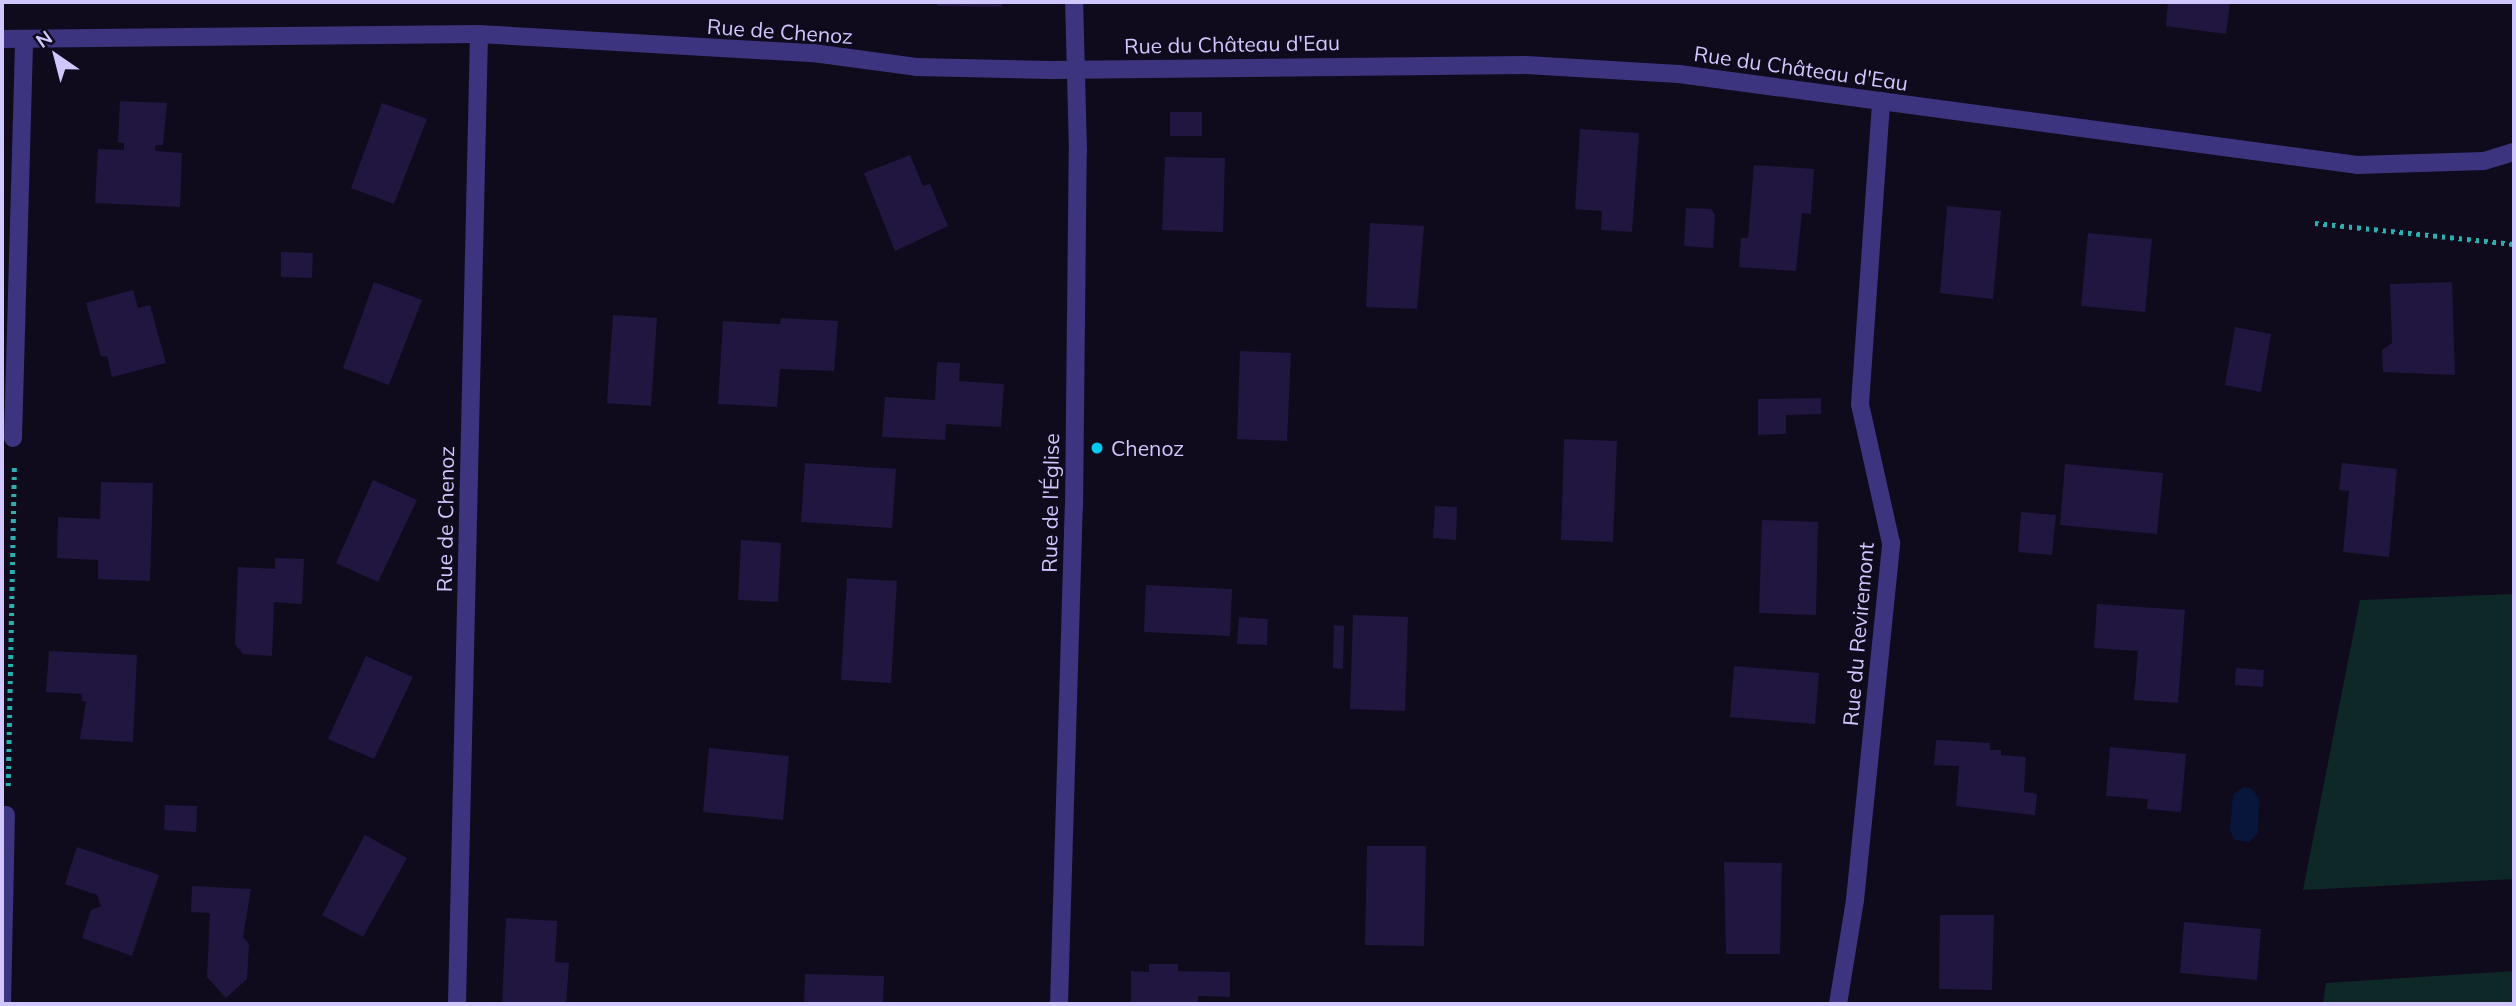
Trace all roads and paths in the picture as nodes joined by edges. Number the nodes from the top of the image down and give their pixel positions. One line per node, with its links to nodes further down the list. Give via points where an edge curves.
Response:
1 (1074, 2): 5 (street, Rue de l'Église)
2 (479, 34): 4 (street, Rue de Chenoz); 5 (street, Rue de Chenoz, via 813,53 916,67); 13 (street, Rue de Chenoz)
3 (2, 39): 4 (street, Rue de Chenoz)
4 (24, 39): 10 (street)
5 (1077, 70): 6 (street, Rue du Château d'Eau, via 1526,65 1679,74); 14 (street, Rue de l'Église, via 1074,508)
6 (1881, 101): 7 (street, Rue du Château d'Eau, via 2357,165 2484,161); 15 (street, Rue du Reviremont, via 1860,404 1891,543 1855,900)
7 (2514, 152)
8 (2315, 223): 9 (path)
9 (2514, 244)
10 (13, 438): 11 (path)
11 (6, 815): 12 (street)
12 (2, 1004)
13 (457, 1004)
14 (1059, 1004)
15 (1838, 1004)

